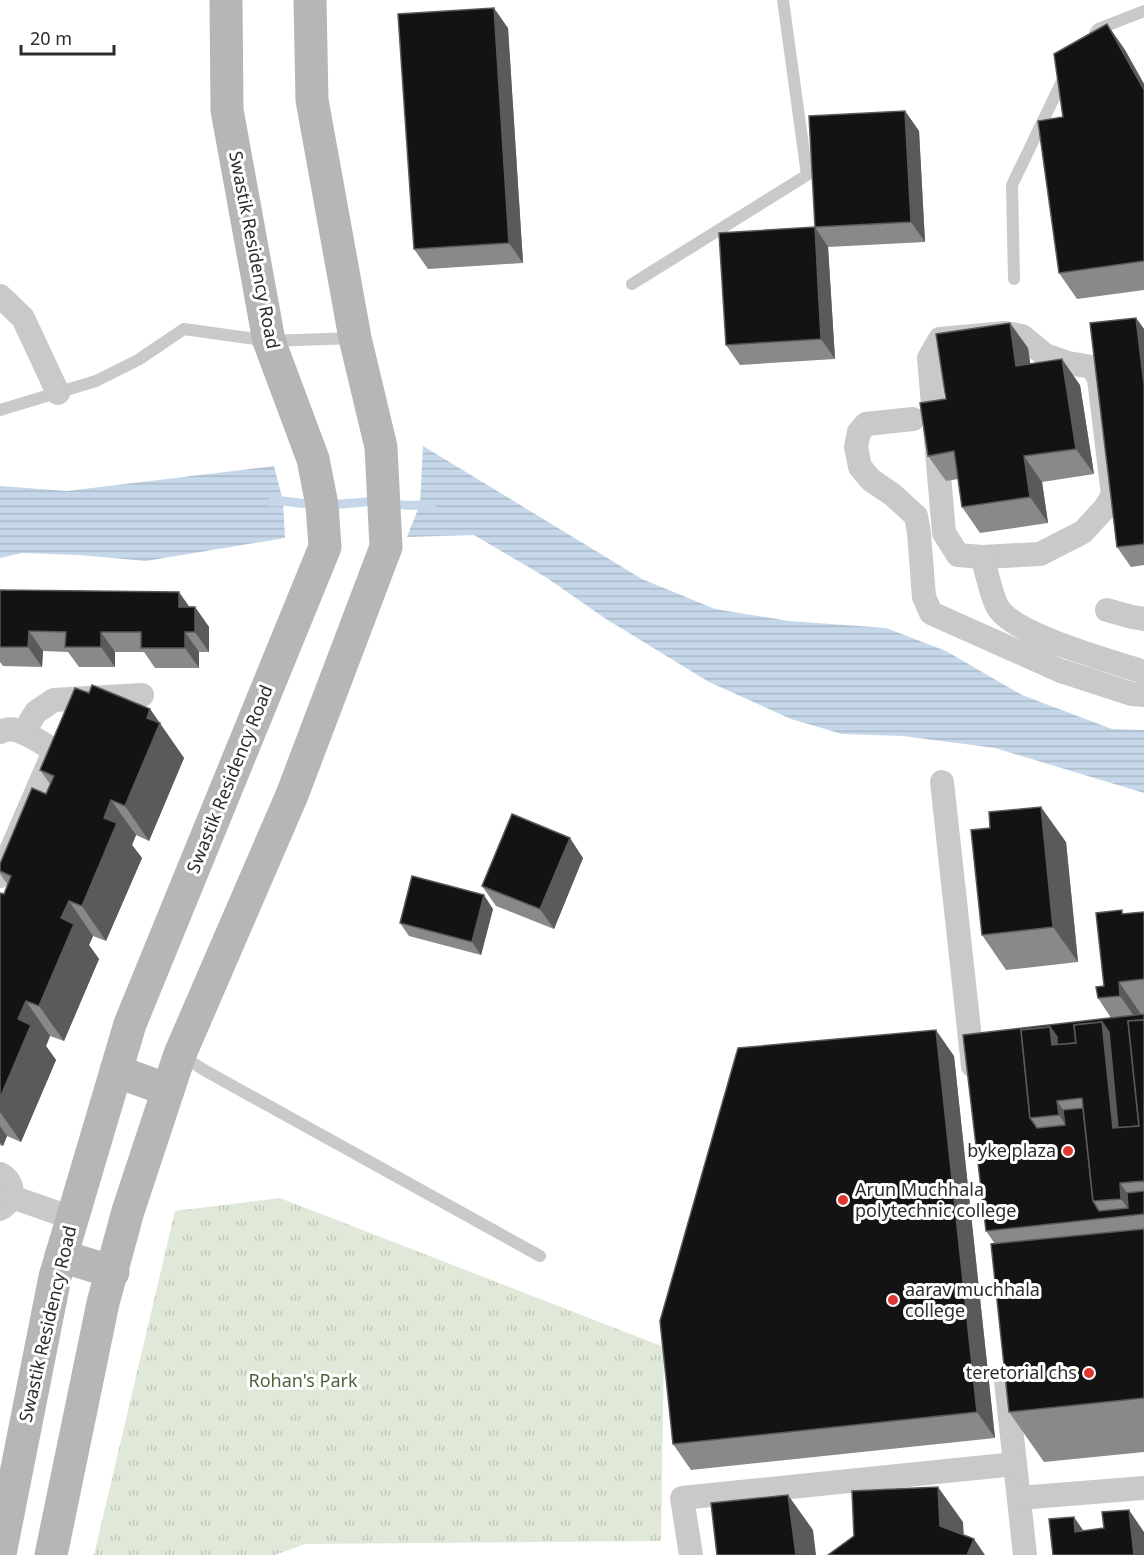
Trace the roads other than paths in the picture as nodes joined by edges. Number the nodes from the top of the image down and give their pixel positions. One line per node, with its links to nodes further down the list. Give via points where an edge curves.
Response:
1 (225, 0): 11 (main road, Swastik Residency Road, via 227,110)
2 (310, 0): 10 (main road, via 312,100)
3 (783, 0): 8 (lane, via 807,175)
4 (1144, 11): 5 (lane, via 1098,29)
5 (1090, 38)
6 (1070, 65): 7 (lane, via 1012,185)
7 (1014, 279)
8 (632, 284)
9 (0, 296): 12 (street, via 23,318)
10 (355, 338): 11 (lane); 24 (main road, via 381,447 386,547 292,795)
11 (268, 341): 12 (lane, via 184,329 128,366); 25 (main road, Swastik Residency Road, via 313,459 325,547 130,1024)
12 (58, 393): 13 (lane)
13 (0, 410)
14 (913, 418): 19 (street, via 866,424 859,432 856,447 860,467 871,480 916,516 924,597 931,613 1061,670 1132,694)
15 (982, 557): 15 (street, via 958,555 944,533 929,358 940,339 1005,333 1022,336 1045,355 1092,368 1096,373 1113,495 1083,532 1040,554); 18 (street, via 998,607 1012,622 1031,633)
16 (1107, 610): 17 (street)
17 (1144, 619)
18 (1144, 672)
19 (1144, 694)
20 (142, 695): 21 (street, via 54,700)
21 (12, 732): 23 (street, via 49,747 52,756)
22 (942, 782): 26 (street)
23 (0, 876)
24 (180, 1054): 27 (main road); 33 (lane)
25 (116, 1071): 27 (main road); 30 (main road, Swastik Residency Road)
26 (975, 1087)
27 (168, 1090): 31 (main road)
28 (0, 1174): 29 (street, via 11,1184)
29 (6, 1203): 30 (street)
30 (76, 1207): 31 (main road); 32 (main road, Swastik Residency Road)
31 (128, 1211): 34 (main road)
32 (62, 1256): 34 (main road); 39 (main road, Swastik Residency Road)
33 (540, 1256)
34 (112, 1272): 40 (main road)
35 (1004, 1358): 36 (street)
36 (1015, 1464): 38 (street); 41 (street, via 682,1498)
37 (1144, 1488): 38 (street)
38 (1019, 1498): 42 (street)
39 (0, 1554)
40 (51, 1555)
41 (691, 1555)
42 (1025, 1555)

